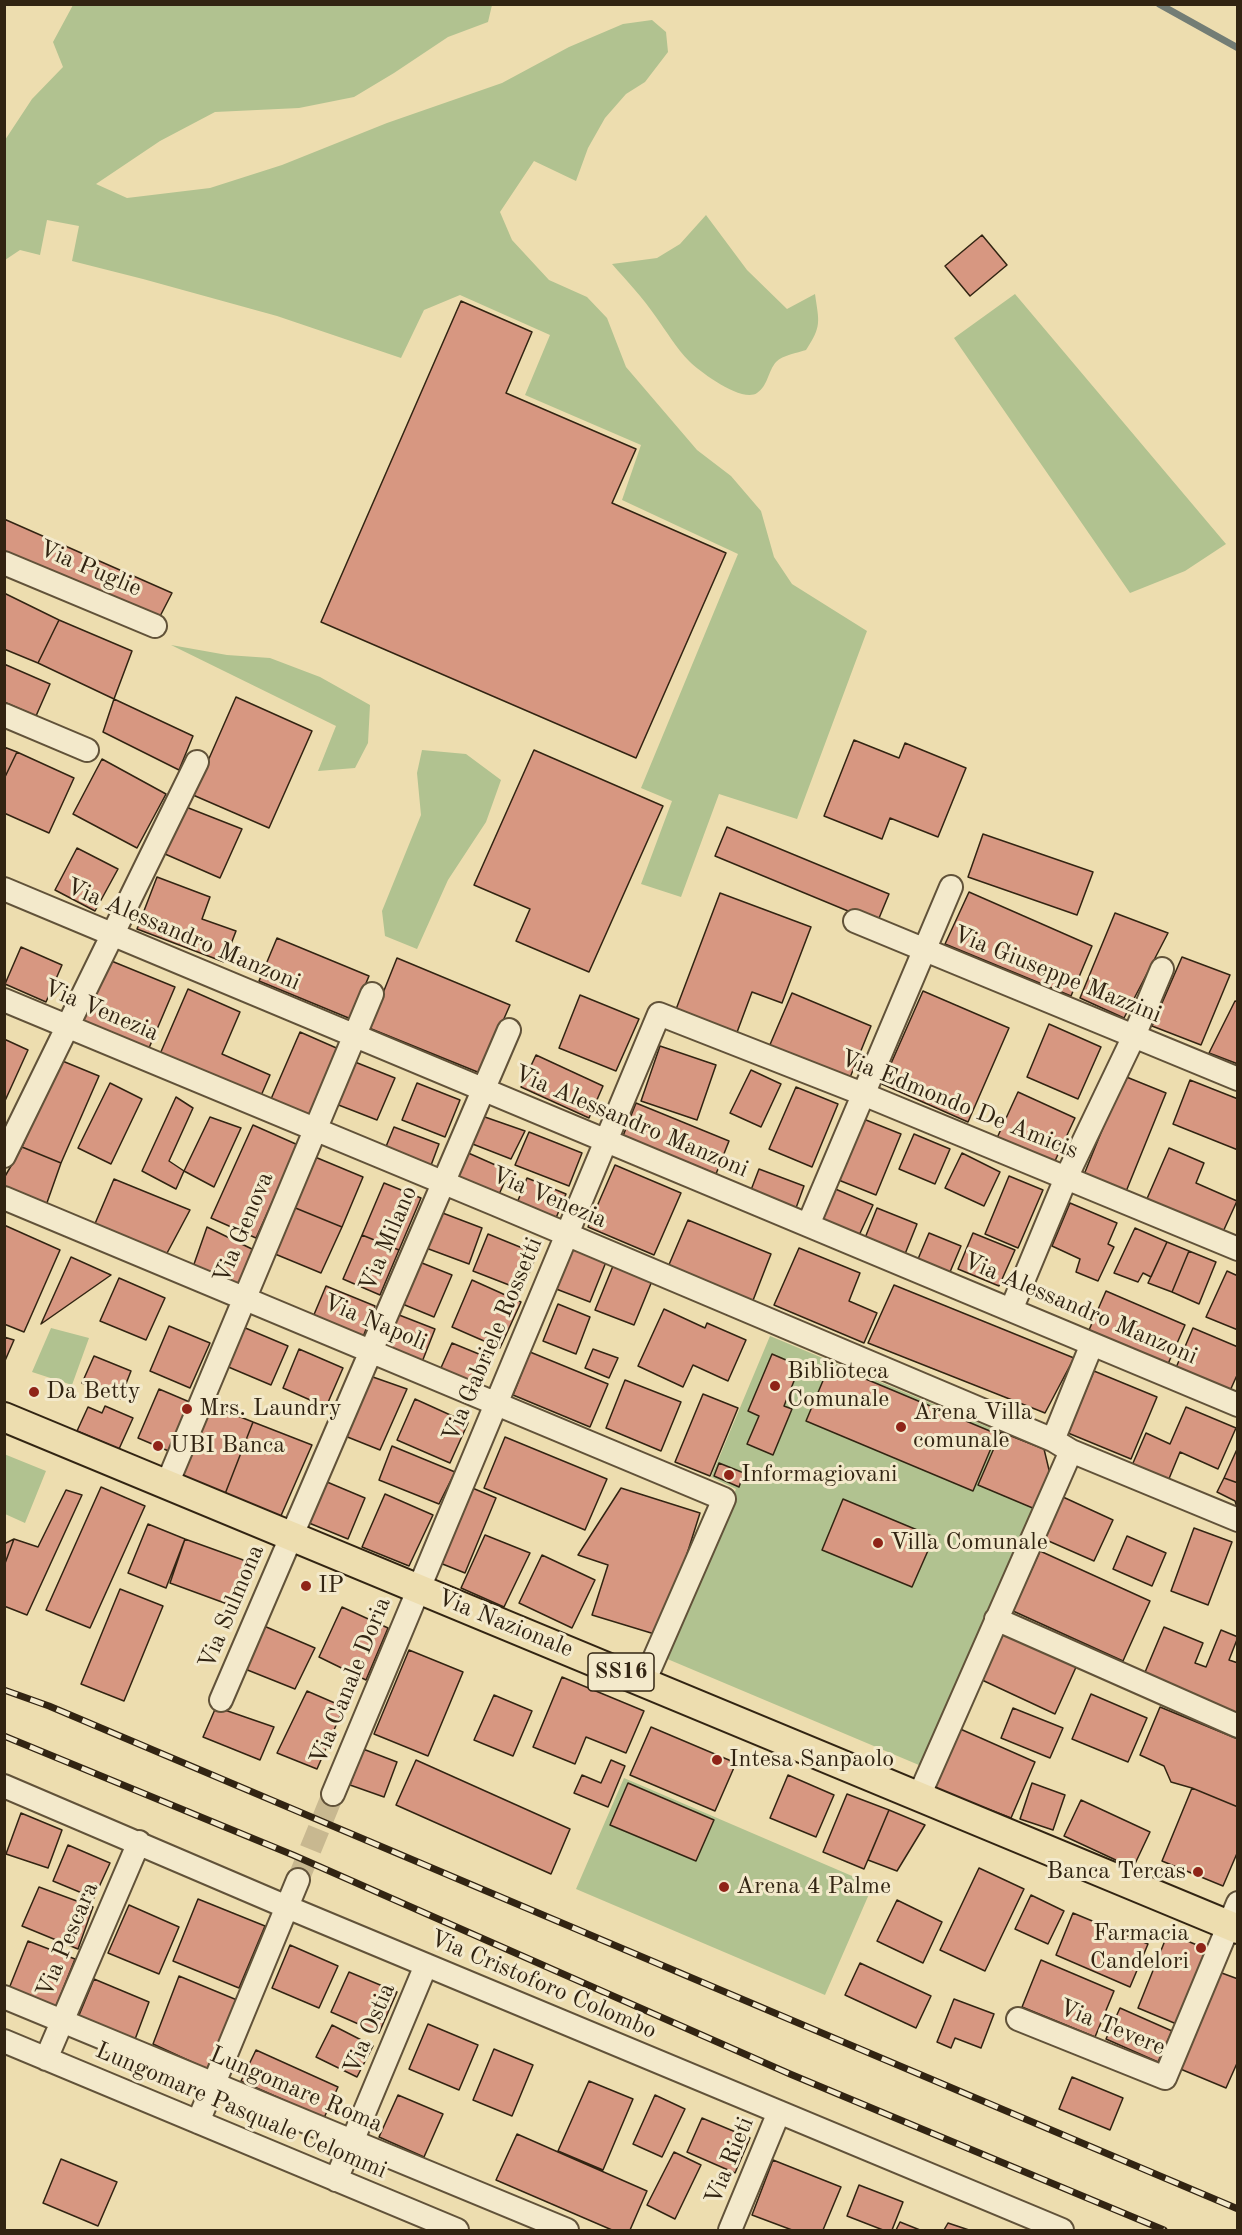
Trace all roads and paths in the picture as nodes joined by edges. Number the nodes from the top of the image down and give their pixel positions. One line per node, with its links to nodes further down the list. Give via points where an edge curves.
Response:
1 (4, 563): 2 (street, Via Puglie)
2 (155, 626)
3 (4, 715): 4 (street)
4 (87, 750)
5 (197, 762): 9 (street)
6 (951, 887): 10 (street)
7 (4, 889): 9 (street, Via Alessandro Manzoni)
8 (855, 921): 10 (street, Via Giuseppe Mazzini)
9 (113, 935): 15 (street); 17 (street, Via Alessandro Manzoni)
10 (926, 950): 18 (street, Via Giuseppe Mazzini); 21 (street)
11 (1162, 969): 18 (street)
12 (372, 994): 17 (street, Via Genova)
13 (4, 1000): 15 (street, Via Venezia)
14 (659, 1014): 21 (street, Via Edmondo De Amicis); 23 (street, Via Gabriele Rossetti)
15 (68, 1026): 22 (street, Via Venezia); 24 (street)
16 (509, 1030): 20 (street, Via Milano)
17 (354, 1035): 20 (street, Via Alessandro Manzoni); 22 (street, Via Genova)
18 (1134, 1036): 19 (street, Via Giuseppe Mazzini); 25 (street)
19 (1238, 1079)
20 (483, 1089): 23 (street, Via Alessandro Manzoni); 26 (street, Via Milano)
21 (863, 1094): 25 (street, Via Edmondo De Amicis); 28 (street)
22 (315, 1129): 26 (street, Via Venezia); 31 (street, Via Genova)
23 (606, 1141): 28 (street, Via Alessandro Manzoni); 29 (street, Via Gabriele Rossetti)
24 (4, 1156)
25 (1066, 1178): 30 (street, Via Edmondo De Amicis); 32 (street)
26 (443, 1182): 29 (street, Via Venezia); 34 (street, Via Milano)
27 (4, 1198): 31 (street, Via Napoli)
28 (808, 1225): 32 (street, Via Alessandro Manzoni)
29 (566, 1234): 35 (street, Via Gabriele Rossetti); 38 (street, Via Venezia)
30 (1238, 1249)
31 (244, 1298): 34 (street, Via Napoli); 39 (street, Via Genova)
32 (1011, 1310): 33 (street, Via Alessandro Manzoni)
33 (1092, 1344): 36 (street, Via Alessandro Manzoni); 38 (street)
34 (370, 1351): 35 (street, Via Napoli); 41 (street, Via Milano)
35 (496, 1403): 42 (street, Via Gabriele Rossetti); 44 (street, Via Napoli, via 724,1499)
36 (1238, 1405)
37 (4, 1417): 39 (main road, Via Nazionale / SS16)
38 (1062, 1445): 40 (street, Via Venezia); 43 (street)
39 (166, 1484): 41 (main road, Via Nazionale / SS16)
40 (1238, 1520)
41 (292, 1536): 42 (main road, Via Nazionale / SS16); 45 (street, Via Sulmona)
42 (418, 1588): 44 (main road, Via Nazionale / SS16); 48 (street, Via Canale Doria)
43 (996, 1619): 46 (street); 49 (street)
44 (644, 1682): 49 (main road, Via Nazionale / SS16)
45 (221, 1700)
46 (1238, 1726)
47 (4, 1786): 50 (street, Via Cristoforo Colombo)
48 (333, 1794)
49 (919, 1796): 53 (main road, Via Nazionale / SS16)
50 (139, 1842): 52 (street, Via Cristoforo Colombo); 57 (street, Via Pescara)
51 (298, 1880): 52 (street)
52 (287, 1907): 54 (street, Via Cristoforo Colombo); 60 (street)
53 (1235, 1919): 56 (street, Via Tevere, via 1165,2078)
54 (426, 1965): 61 (street, Via Cristoforo Colombo); 63 (street, Via Ostia)
55 (4, 1996): 57 (street, Lungomare Roma)
56 (1018, 2019)
57 (63, 2021): 59 (street, Via Pescara); 60 (street, Lungomare Roma)
58 (4, 2041): 59 (street, Lungomare Pasquale Celommi)
59 (46, 2059): 62 (street, Lungomare Pasquale Celommi)
60 (214, 2085): 62 (street); 63 (street, Lungomare Roma)
61 (779, 2112): 67 (street, Via Rieti); 68 (street, Via Cristoforo Colombo)
62 (198, 2122): 64 (street, Lungomare Pasquale Celommi)
63 (352, 2142): 64 (street, Via Ostia); 66 (street, Lungomare Roma)
64 (336, 2180): 65 (street, Lungomare Pasquale Celommi)
65 (458, 2230)
66 (567, 2230)
67 (730, 2230)
68 (1062, 2230)

